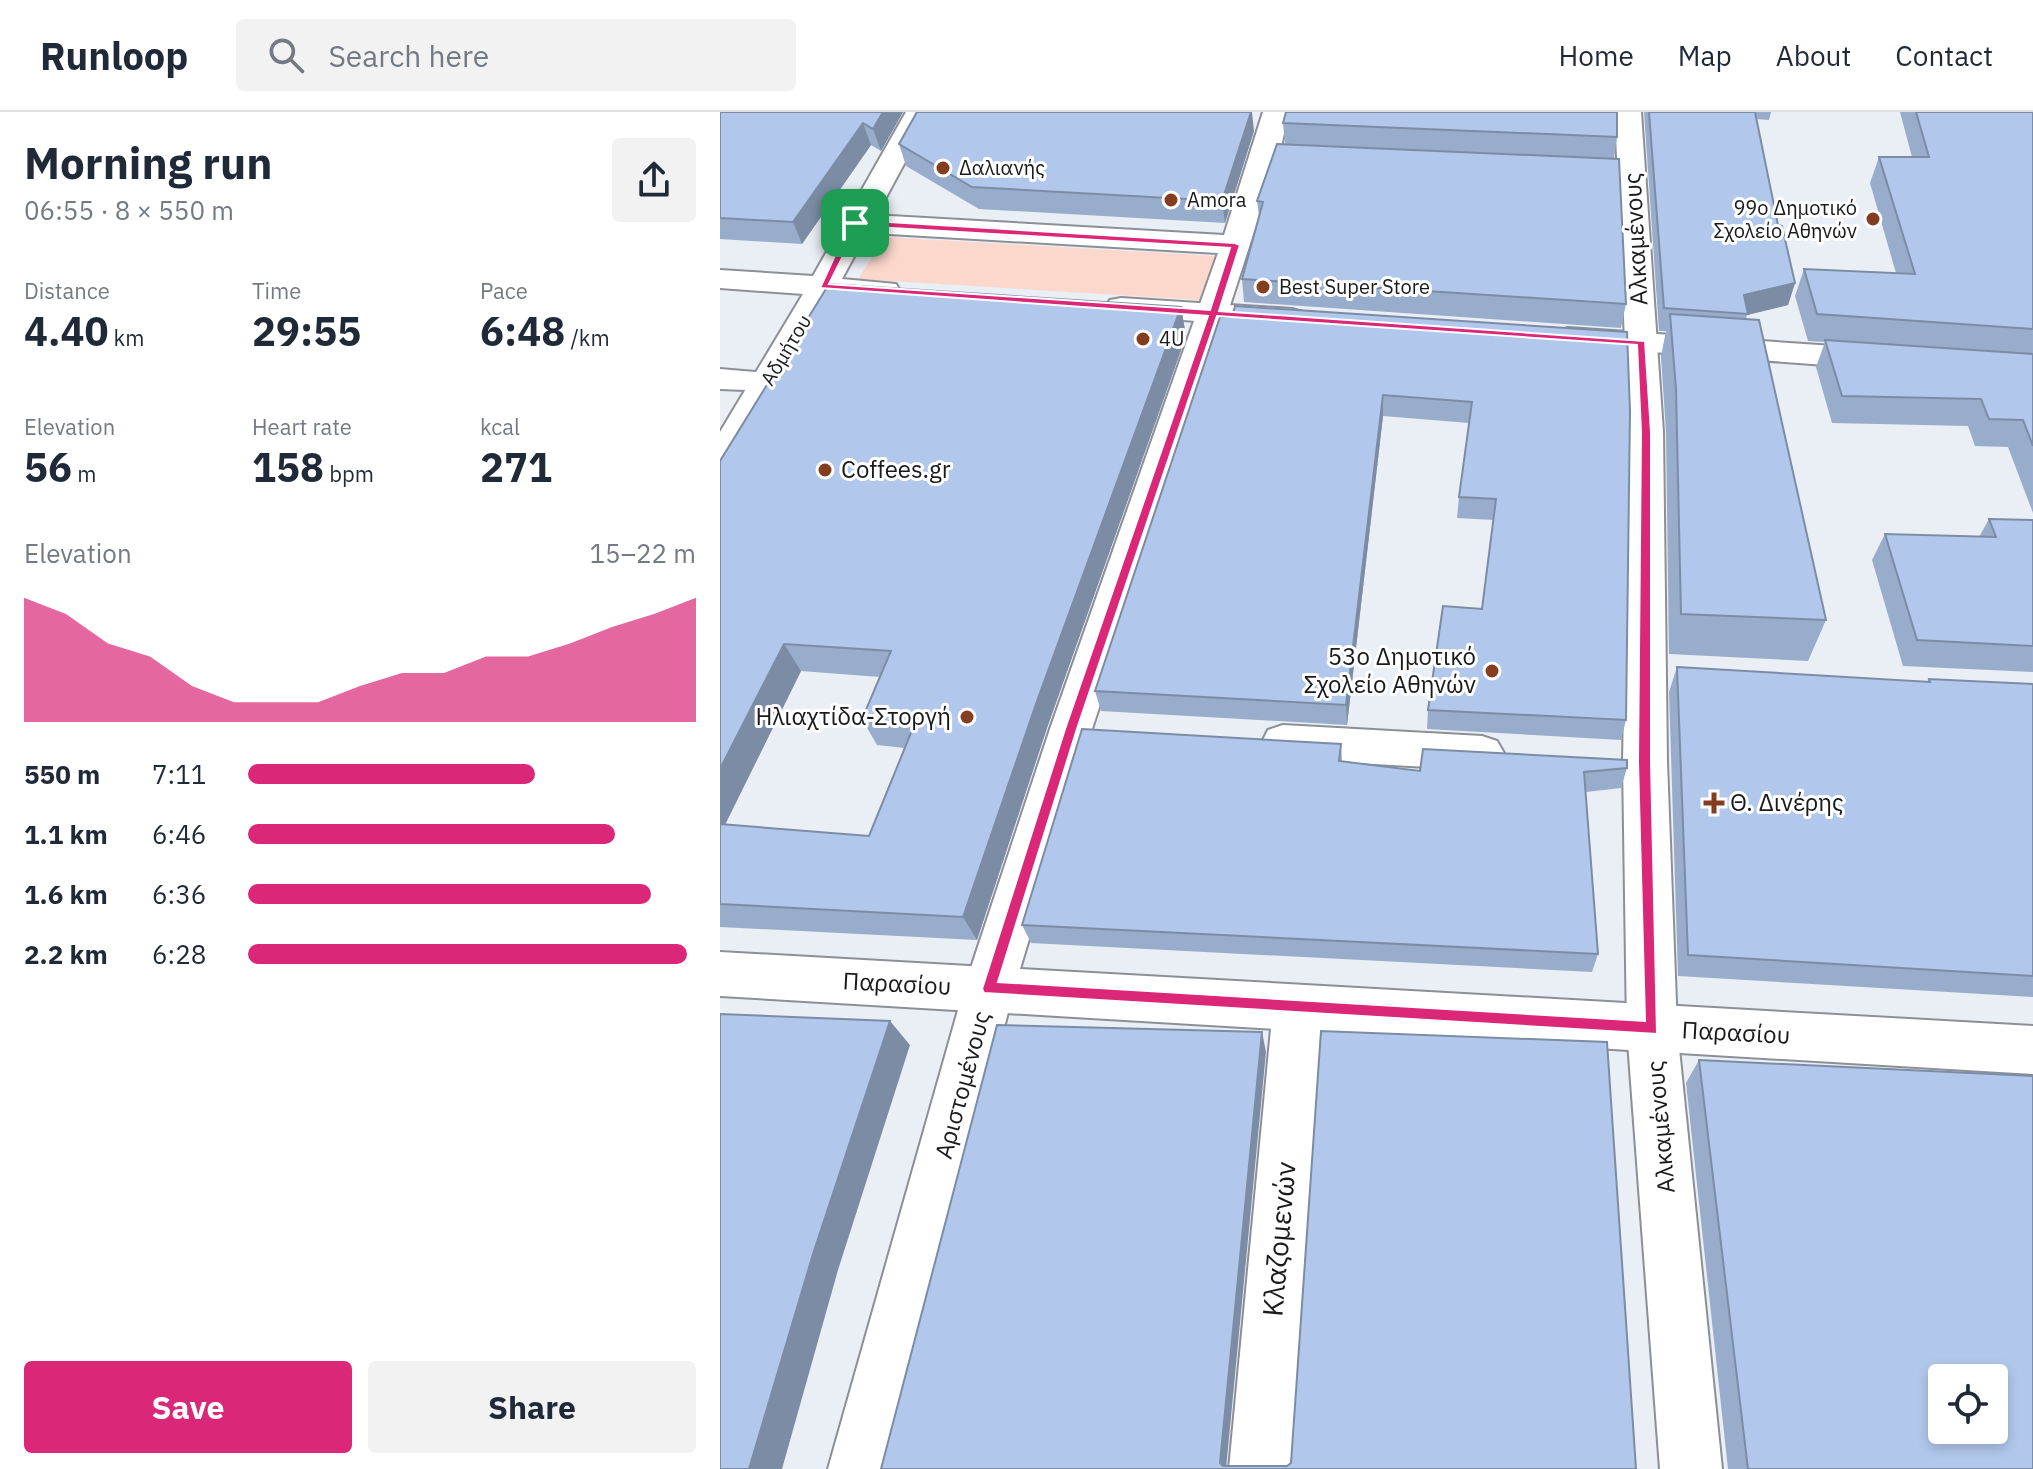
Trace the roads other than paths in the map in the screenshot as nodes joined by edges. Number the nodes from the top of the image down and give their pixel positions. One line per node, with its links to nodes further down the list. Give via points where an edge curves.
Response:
1 (919, 112): 4 (street, Αδμήτου)
2 (1628, 112): 13 (street, Αλκαμένους, via 1618,170)
3 (1272, 133): 5 (street, Αριστομένους)
4 (855, 223): 5 (street); 7 (street, Αδμήτου)
5 (1235, 245): 10 (street, Αριστομένους)
6 (720, 279): 7 (street)
7 (823, 286): 8 (street); 16 (street, Αδμήτου)
8 (917, 293)
9 (1089, 305): 10 (street)
10 (1213, 313): 11 (street); 18 (street, Αριστομένους)
11 (1324, 321)
12 (1531, 335): 13 (street)
13 (1642, 343): 14 (street); 25 (street, Αλκαμένους, via 1661,673 1629,761)
14 (1908, 361)
15 (720, 379): 16 (street)
16 (767, 381): 17 (street, Αδμήτου)
17 (720, 461)
18 (1071, 729): 19 (street); 23 (street, Αριστομένους)
19 (1116, 732)
20 (1241, 739): 21 (street)
21 (1520, 755)
22 (720, 974): 23 (street, Παρασίου)
23 (989, 989): 24 (street, Παρασίου); 27 (street, Αριστομένους)
24 (1298, 1008): 25 (street, Παρασίου); 28 (street, Κλαζομενών)
25 (1652, 1029): 26 (street, Παρασίου); 29 (street, Αλκαμένους)
26 (2033, 1051)
27 (859, 1469)
28 (1260, 1469)
29 (1691, 1469)

